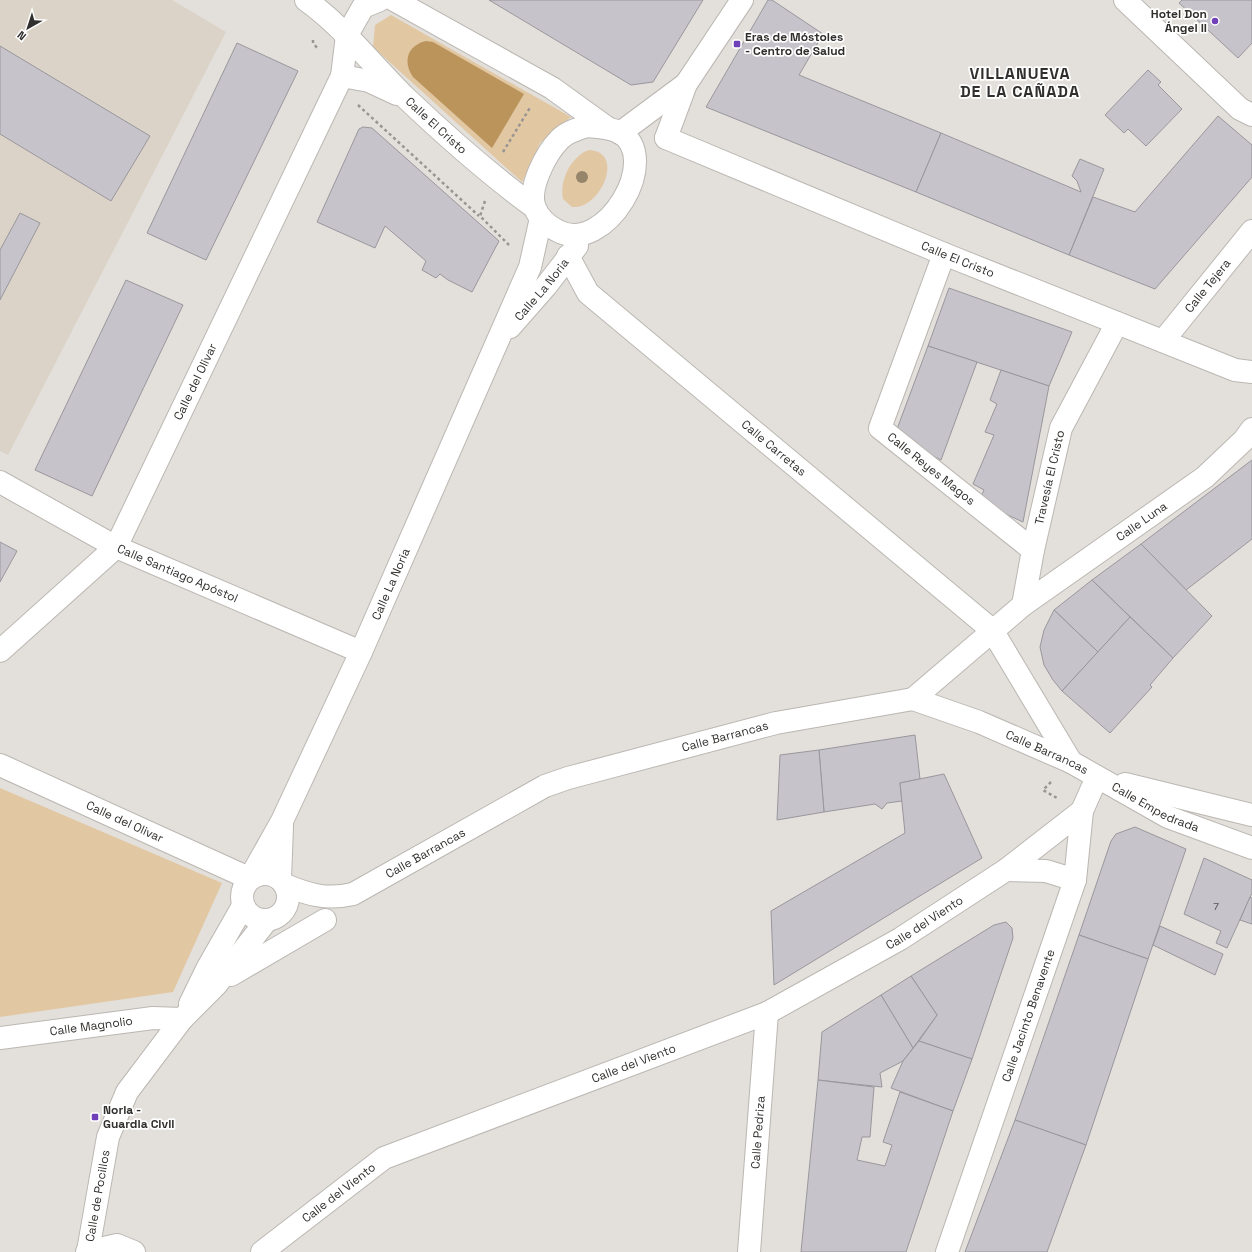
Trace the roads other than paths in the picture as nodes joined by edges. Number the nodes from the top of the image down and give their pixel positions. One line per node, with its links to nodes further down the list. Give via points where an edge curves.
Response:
1 (306, 0): 6 (street, Calle El Cristo)
2 (380, 0): 6 (street, via 363,7)
3 (394, 0): 11 (street, via 552,88)
4 (742, 0): 8 (street)
5 (1125, 0): 10 (street, via 1240,109)
6 (347, 35): 7 (street, Calle del Olivar); 9 (street, Calle El Cristo)
7 (342, 76): 9 (street, via 369,81); 24 (street, Calle del Olivar)
8 (686, 84): 11 (street); 12 (street)
9 (406, 98): 13 (street, Calle El Cristo)
10 (1252, 115)
11 (619, 135): 12 (street); 13 (street, via 587,126 574,130 560,139 547,156 534,185); 15 (street, via 634,164 630,188 609,218)
12 (666, 138): 16 (street, Calle El Cristo)
13 (538, 213): 15 (street, via 548,226 561,233); 20 (street, Calle La Noria, via 530,267)
14 (1252, 231): 19 (street, Calle Tejera)
15 (587, 233): 17 (street, Calle La Noria)
16 (944, 254): 18 (street, Calle El Cristo); 25 (street, Calle Reyes Magos, via 880,428)
17 (568, 256): 20 (street, Calle La Noria, via 546,286); 27 (street, Calle Carretas, via 588,293)
18 (1117, 323): 19 (street, Calle El Cristo); 25 (street, Travesía El Cristo, via 1061,428)
19 (1163, 341): 21 (street, Calle El Cristo, via 1234,370)
20 (495, 345): 29 (street, Calle La Noria)
21 (1252, 372)
22 (1252, 429): 26 (street, Calle Luna, via 1205,477)
23 (0, 482): 24 (street, Calle Santiago Apóstol)
24 (116, 547): 28 (street, Calle del Olivar); 29 (street, Calle Santiago Apóstol)
25 (1033, 550): 26 (street, Travesía El Cristo)
26 (1024, 605): 27 (street)
27 (992, 630): 30 (street); 31 (street)
28 (0, 651)
29 (361, 652): 36 (street, Calle La Noria)
30 (913, 699): 31 (street, Calle Barrancas, via 979,722); 42 (street, Calle Barrancas, via 776,723 568,778 545,786)
31 (1071, 762): 33 (street, Calle Barrancas)
32 (0, 765): 39 (street, Calle del Olivar, via 242,875)
33 (1097, 778): 34 (street, Calle Jacinto Benavente); 35 (street, Calle Empedrada); 37 (street, Calle Empedrada, via 1168,817)
34 (1082, 811): 38 (street, Calle del Viento); 40 (street, Calle Jacinto Benavente)
35 (1252, 815)
36 (282, 821): 39 (street, Calle La Noria); 41 (street, Calle La Noria)
37 (1252, 848)
38 (1006, 870): 40 (street, via 1046,871); 47 (street, Calle del Viento, via 900,939)
39 (248, 880): 41 (street, via 265,874 273,875); 43 (street, via 242,891)
40 (1075, 880): 54 (street, Calle Jacinto Benavente)
41 (282, 882): 42 (street, Calle Barrancas, via 307,894 329,898 353,894); 44 (street, via 288,892 288,900 283,911)
42 (366, 888): 45 (street, Calle Barrancas, via 342,910)
43 (243, 906): 44 (street, via 252,917); 48 (street, Calle de Pocillos)
44 (271, 919): 45 (street, Calle Barrancas, via 313,923); 46 (street, Calle de Pocillos)
45 (325, 920): 46 (street)
46 (216, 985): 48 (street, Calle de Pocillos)
47 (767, 1013): 52 (street, Calle del Viento, via 384,1158); 53 (street, Calle Pedriza)
48 (182, 1019): 49 (street, Calle Magnolio, via 153,1018); 50 (street, Calle de Pocillos, via 127,1092 114,1122 108,1137)
49 (0, 1038)
50 (88, 1252): 51 (street, via 117,1245)
51 (134, 1252)
52 (262, 1252)
53 (749, 1252)
54 (947, 1252)

